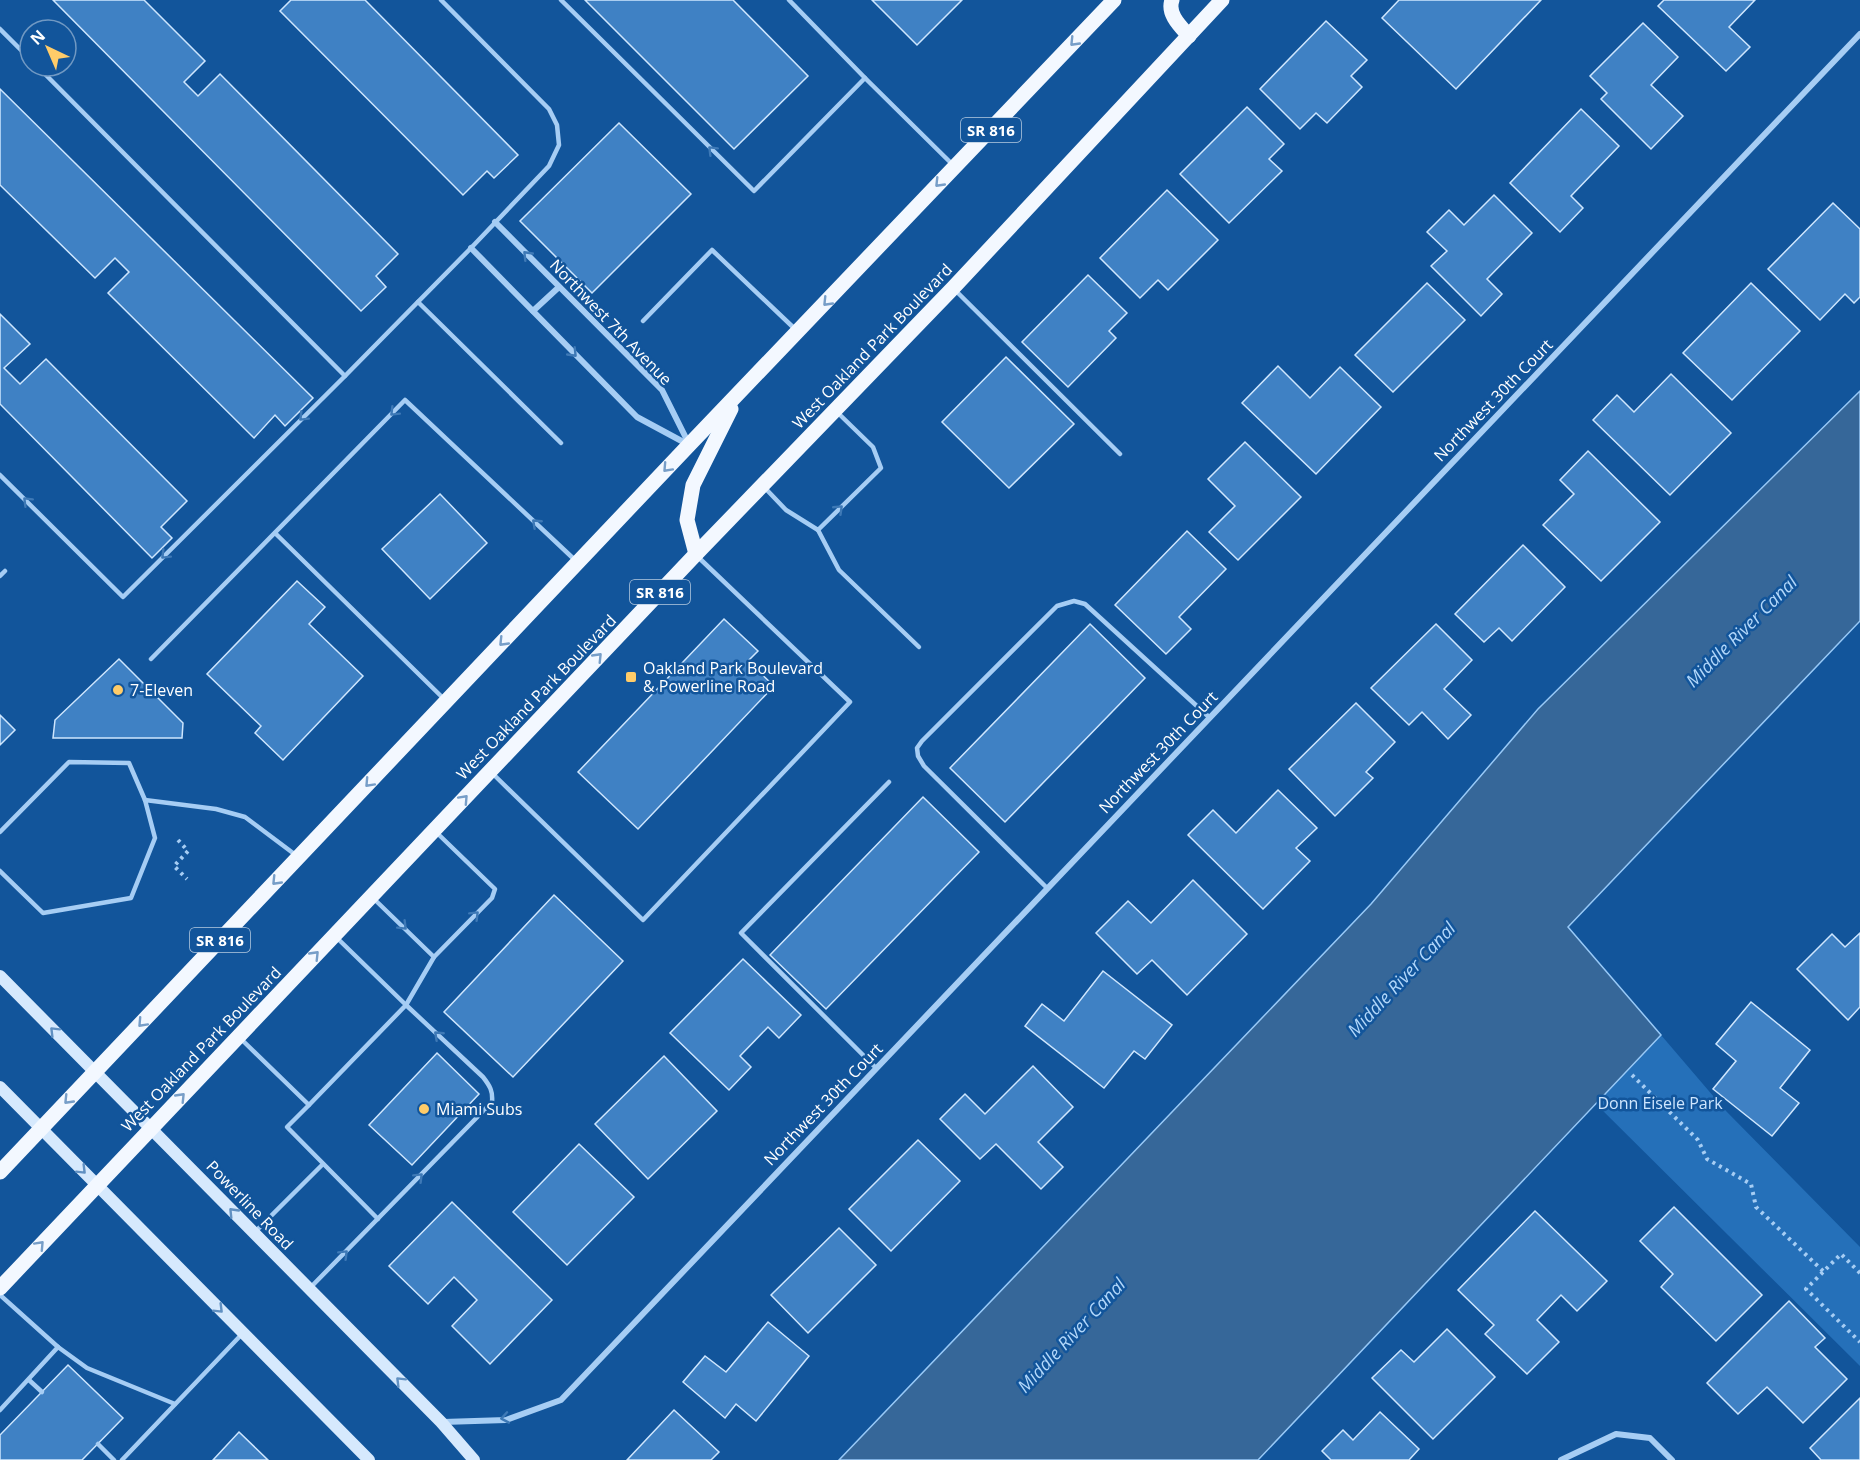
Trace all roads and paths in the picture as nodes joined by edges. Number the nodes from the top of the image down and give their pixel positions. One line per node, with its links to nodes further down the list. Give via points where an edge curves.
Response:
1 (441, 0): 14 (lane, via 549,109 558,125 559,145 549,166)
2 (561, 0): 12 (lane, one-way to 2, via 754,191)
3 (789, 0): 12 (lane)
4 (1114, 0): 13 (main road, SR 816, one-way to 13)
5 (1173, 0): 9 (main road, via 1172,13)
6 (1222, 0): 9 (main road, West Oakland Park Boulevard / SR 816)
7 (0, 28): 10 (lane)
8 (1860, 34): 39 (street, Northwest 30th Court)
9 (1189, 36): 17 (main road, West Oakland Park Boulevard / SR 816)
10 (18, 47)
11 (49, 78): 22 (lane)
12 (866, 78): 13 (lane)
13 (955, 167): 21 (main road, SR 816, one-way to 21)
14 (495, 222): 15 (lane); 16 (street, Northwest 7th Avenue, one-way to 14)
15 (471, 248): 18 (lane); 19 (street)
16 (559, 287): 19 (street); 26 (street, Northwest 7th Avenue, via 662,390)
17 (953, 288): 24 (main road, West Oakland Park Boulevard / SR 816); 27 (lane)
18 (418, 302): 22 (lane); 25 (lane)
19 (532, 311): 26 (street, one-way to 26, via 637,417)
20 (643, 321): 21 (lane, via 712,250)
21 (798, 332): 23 (main road, SR 816)
22 (345, 376): 28 (lane, one-way to 28, via 123,597)
23 (737, 396): 26 (main road, SR 816); 32 (main road, via 693,485 687,520)
24 (835, 410): 29 (main road, West Oakland Park Boulevard / SR 816); 30 (lane, one-way to 24, via 881,468 873,447)
25 (561, 443)
26 (689, 445): 33 (main road, SR 816, one-way to 33)
27 (1120, 454)
28 (0, 475)
29 (763, 486): 30 (lane, via 786,510); 32 (main road, West Oakland Park Boulevard / SR 816)
30 (818, 530): 36 (lane, via 839,570)
31 (275, 533): 33 (lane, one-way to 31, via 405,400); 37 (lane); 38 (lane)
32 (696, 554): 40 (main road, West Oakland Park Boulevard / SR 816, one-way to 32); 40 (lane, via 850,702 723,836 643,920)
33 (578, 563): 38 (main road, SR 816, one-way to 38)
34 (5, 571): 35 (lane)
35 (0, 576)
36 (919, 647)
37 (151, 659)
38 (447, 701): 46 (main road, SR 816, one-way to 46)
39 (1210, 718): 49 (street, Northwest 30th Court); 49 (lane, via 1084,604 1074,601 1057,606 922,741 917,748 924,766)
40 (490, 771): 43 (main road, West Oakland Park Boulevard / SR 816, one-way to 40)
41 (889, 782): 56 (lane, via 741,933)
42 (145, 800): 44 (lane, via 129,763 69,762); 46 (lane, via 216,808 245,817); 47 (lane, via 154,838 131,898 43,914)
43 (434, 830): 50 (main road, West Oakland Park Boulevard / SR 816); 52 (lane, one-way to 43, via 492,898 495,890)
44 (0, 832)
45 (178, 840): 48 (path, via 188,850 174,866)
46 (299, 857): 57 (main road, SR 816, one-way to 57)
47 (0, 871)
48 (187, 879)
49 (1047, 888): 56 (street, Northwest 30th Court)
50 (372, 896): 51 (main road, West Oakland Park Boulevard / SR 816); 52 (lane, one-way to 52)
51 (334, 936): 54 (lane); 55 (main road, West Oakland Park Boulevard / SR 816, one-way to 51)
52 (434, 957): 54 (lane)
53 (0, 976): 57 (main road, Powerline Road, one-way to 53)
54 (406, 1005): 60 (lane); 66 (lane, one-way to 54, via 492,1102 493,1095 483,1077)
55 (238, 1036): 60 (lane); 62 (main road, West Oakland Park Boulevard / SR 816, one-way to 55)
56 (876, 1068): 80 (street, Northwest 30th Court, one-way to 80, via 561,1400 506,1419)
57 (95, 1072): 61 (main road, SR 816, one-way to 61); 62 (main road, Powerline Road)
58 (1632, 1075): 68 (path, via 1698,1140 1707,1159 1751,1184 1756,1207)
59 (0, 1087): 61 (main road)
60 (309, 1105): 63 (lane, via 287,1127)
61 (41, 1128): 64 (main road, SR 816); 65 (main road, one-way to 65)
62 (151, 1128): 65 (main road, West Oakland Park Boulevard / SR 816); 67 (main road, Powerline Road, one-way to 62)
63 (323, 1164): 66 (lane); 67 (lane)
64 (0, 1172)
65 (97, 1185): 70 (main road, West Oakland Park Boulevard / SR 816, one-way to 65); 73 (main road, one-way to 73)
66 (378, 1219): 71 (lane, one-way to 66)
67 (254, 1233): 71 (main road, Powerline Road)
68 (1824, 1272): 69 (path, via 1841,1254); 74 (path, via 1806,1289)
69 (1860, 1273)
70 (0, 1288)
71 (309, 1289): 80 (main road, Powerline Road, one-way to 71)
72 (0, 1295): 75 (lane)
73 (243, 1332): 78 (lane); 84 (main road)
74 (1860, 1342)
75 (58, 1347): 76 (lane); 78 (lane, via 87,1368)
76 (28, 1380): 77 (lane); 79 (lane)
77 (42, 1392)
78 (175, 1404): 83 (lane)
79 (0, 1410)
80 (441, 1422): 85 (main road, Powerline Road)
81 (98, 1444): 82 (lane)
82 (114, 1460)
83 (122, 1460)
84 (369, 1460)
85 (474, 1460)
86 (1561, 1460): 87 (street, via 1616,1434 1650,1438)
87 (1672, 1460)

